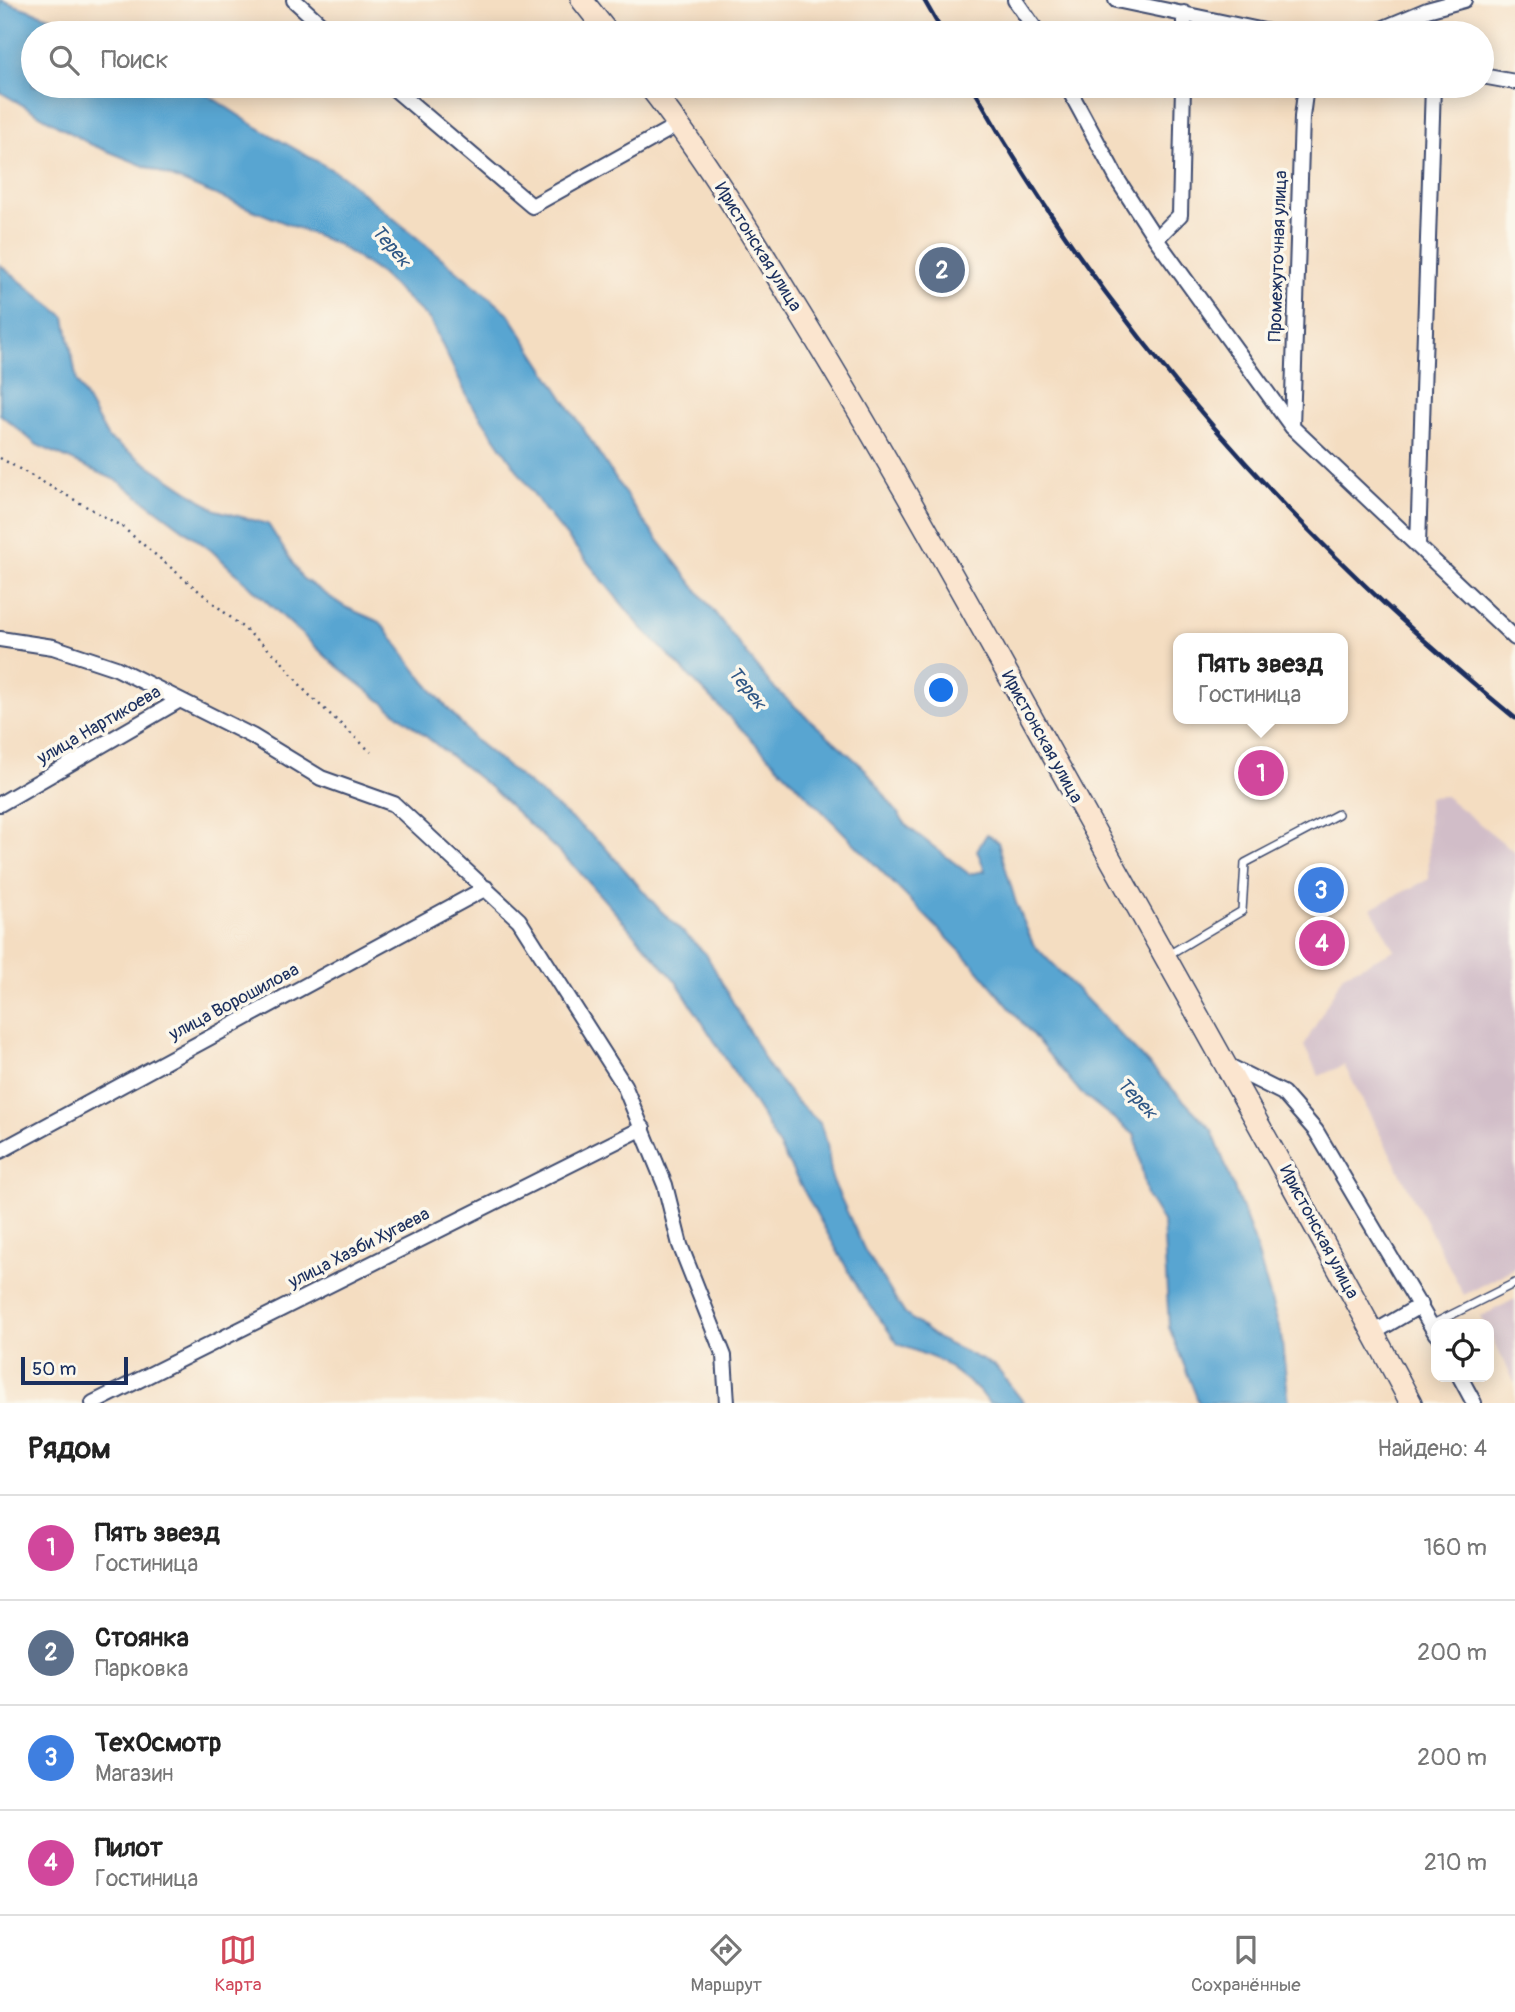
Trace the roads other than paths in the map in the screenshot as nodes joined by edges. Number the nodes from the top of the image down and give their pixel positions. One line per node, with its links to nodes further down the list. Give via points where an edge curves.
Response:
1 (294, 0): 7 (street)
2 (582, 0): 8 (main road)
3 (1015, 0): 9 (street)
4 (1116, 0): 6 (street)
5 (1464, 0): 12 (street)
6 (1184, 13): 10 (street); 11 (street)
7 (317, 21)
8 (599, 21)
9 (1030, 21)
10 (1184, 21)
11 (1220, 21)
12 (1401, 21)
13 (1494, 78): 14 (street)
14 (1515, 82)
15 (405, 98): 21 (street, via 533,206)
16 (658, 98): 21 (main road, Иристонская улица)
17 (1074, 98): 22 (street)
18 (1183, 98): 22 (street, via 1180,215)
19 (1304, 98): 23 (street, Промежуточная улица)
20 (1433, 98): 24 (street)
21 (679, 124): 31 (main road, Иристонская улица, via 874,433)
22 (1156, 239): 23 (street)
23 (1292, 427): 24 (street)
24 (1418, 545): 25 (street)
25 (1515, 638)
26 (0, 639): 27 (street, via 53,647 116,668)
27 (180, 700): 28 (street, улица Нартикоева); 30 (street, via 321,778 394,804)
28 (0, 804)
29 (1338, 814): 31 (lane, via 1245,863 1242,911)
30 (486, 888): 33 (street, via 519,920 624,1084); 34 (street, улица Ворошилова)
31 (1164, 957): 32 (main road, Иристонская улица)
32 (1229, 1066): 36 (street, via 1283,1093 1316,1131); 39 (main road, Иристонская улица)
33 (643, 1128): 41 (street, улица Хазби Хугаева); 42 (street, via 665,1185 680,1245 724,1356)
34 (0, 1151)
35 (1515, 1283): 37 (lane)
36 (1421, 1305): 38 (street); 39 (street)
37 (1452, 1319)
38 (1431, 1323)
39 (1373, 1333): 43 (main road, Иристонская улица)
40 (1463, 1382): 44 (street)
41 (93, 1403)
42 (727, 1403)
43 (1411, 1403)
44 (1474, 1403)

